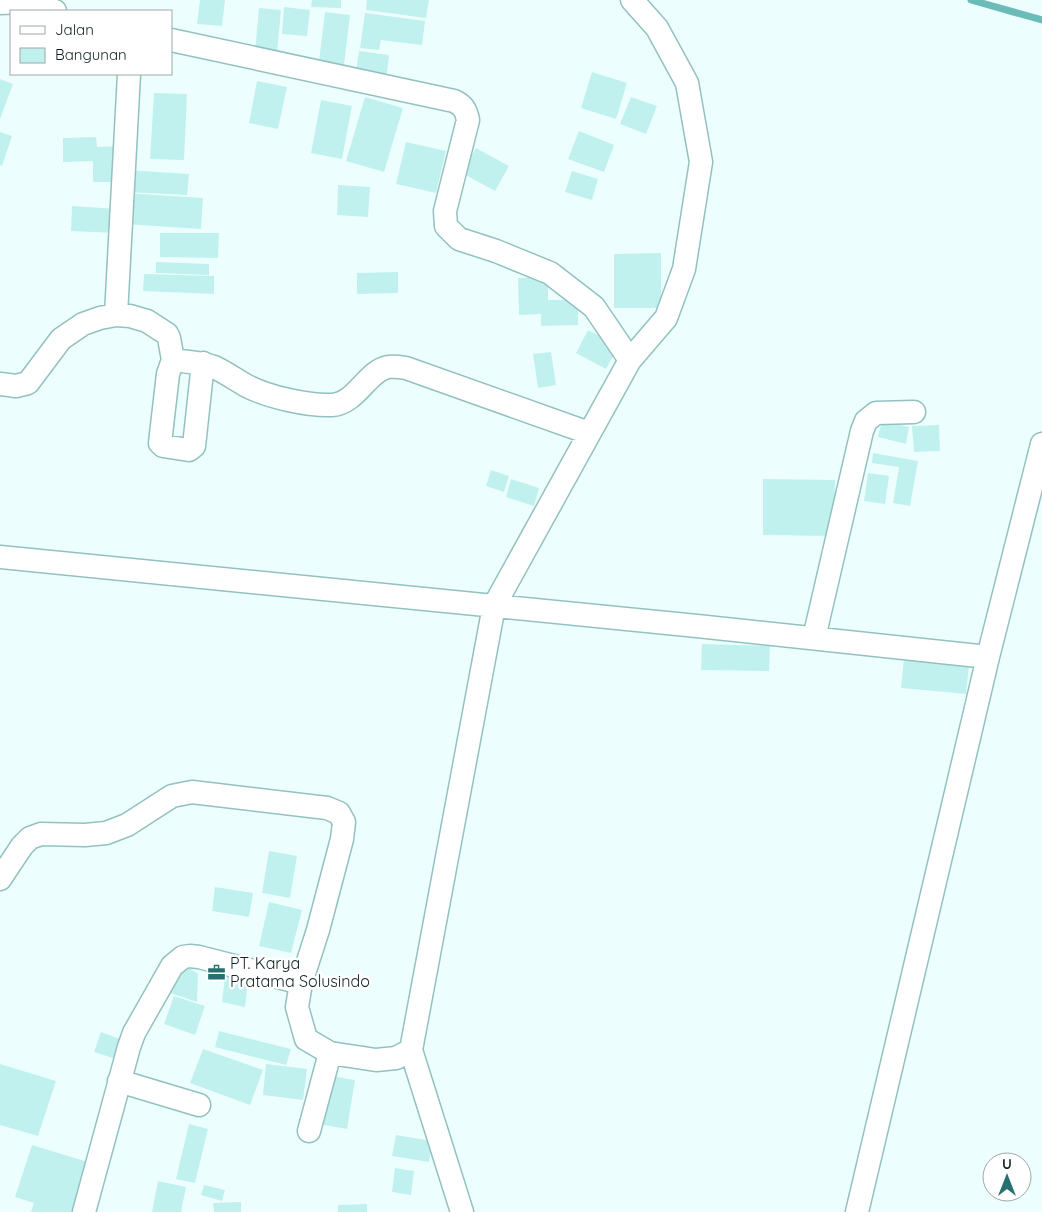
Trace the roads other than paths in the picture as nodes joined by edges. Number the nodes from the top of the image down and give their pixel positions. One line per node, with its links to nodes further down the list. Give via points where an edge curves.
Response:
1 (632, 0): 8 (street, via 657,28 687,83 702,162 684,269 666,318)
2 (0, 3): 3 (street, via 24,2)
3 (52, 10)
4 (172, 40): 8 (street, via 460,104 468,120 445,211 446,226 459,239 550,273 594,307)
5 (129, 75): 6 (street)
6 (116, 315): 7 (street, via 147,321 167,334); 10 (street, via 83,324 69,332 28,383 16,386)
7 (173, 360): 9 (street); 9 (street, via 168,374 160,444 189,450 194,446)
8 (630, 360): 12 (street)
9 (203, 363): 12 (street, via 261,393 297,402 332,405 357,392 386,367 406,368)
10 (0, 384)
11 (914, 412): 16 (street, via 876,413 866,421 862,430)
12 (589, 433): 15 (street)
13 (1042, 444): 17 (street)
14 (0, 557): 15 (street)
15 (494, 606): 16 (street); 20 (street)
16 (814, 638): 17 (street)
17 (988, 657): 27 (street)
18 (0, 878): 19 (street, via 30,838 41,834 106,833 127,825 172,796 192,792 327,808 339,813 344,822 342,839)
19 (301, 983): 21 (street, via 297,1007 306,1039); 22 (street, via 199,957 182,957 172,966 134,1033)
20 (411, 1050): 21 (street, via 396,1058 376,1060); 26 (street)
21 (330, 1053): 24 (street)
22 (120, 1081): 23 (street); 25 (street)
23 (198, 1105)
24 (309, 1131)
25 (84, 1212)
26 (462, 1212)
27 (857, 1212)

